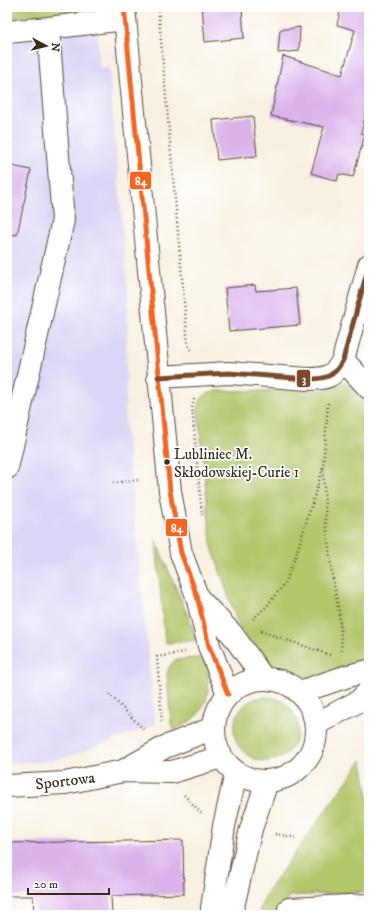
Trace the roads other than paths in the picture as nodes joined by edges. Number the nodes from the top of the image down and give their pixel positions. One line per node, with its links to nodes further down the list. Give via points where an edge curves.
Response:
1 (124, 13): 2 (street); 6 (street)
2 (48, 28): 3 (street); 8 (street, via 63,220)
3 (7, 32)
4 (369, 265): 5 (street)
5 (336, 368): 6 (street, via 319,379 229,373); 7 (street)
6 (158, 377): 9 (street, via 170,491 181,553)
7 (369, 388)
8 (7, 468)
9 (196, 596): 11 (street, via 232,634); 14 (street, via 208,646)
10 (369, 671): 13 (street)
11 (264, 679): 13 (street, via 283,682); 14 (street, via 245,683)
12 (369, 691): 15 (street, via 359,701)
13 (300, 692): 15 (street, via 311,707)
14 (228, 694): 16 (street, via 218,710)
15 (316, 724): 20 (street, via 314,745 304,764 288,776)
16 (213, 728): 17 (street, via 215,743); 18 (street, Sportowa, via 165,747)
17 (221, 757): 18 (street, Sportowa, via 172,772); 19 (street)
18 (123, 772): 21 (street, Sportowa, via 65,783)
19 (236, 773): 20 (street, via 251,780); 24 (street, via 224,826)
20 (267, 782): 25 (street, via 251,830)
21 (7, 786)
22 (369, 905): 23 (street)
23 (289, 909)
24 (212, 915)
25 (231, 915)

